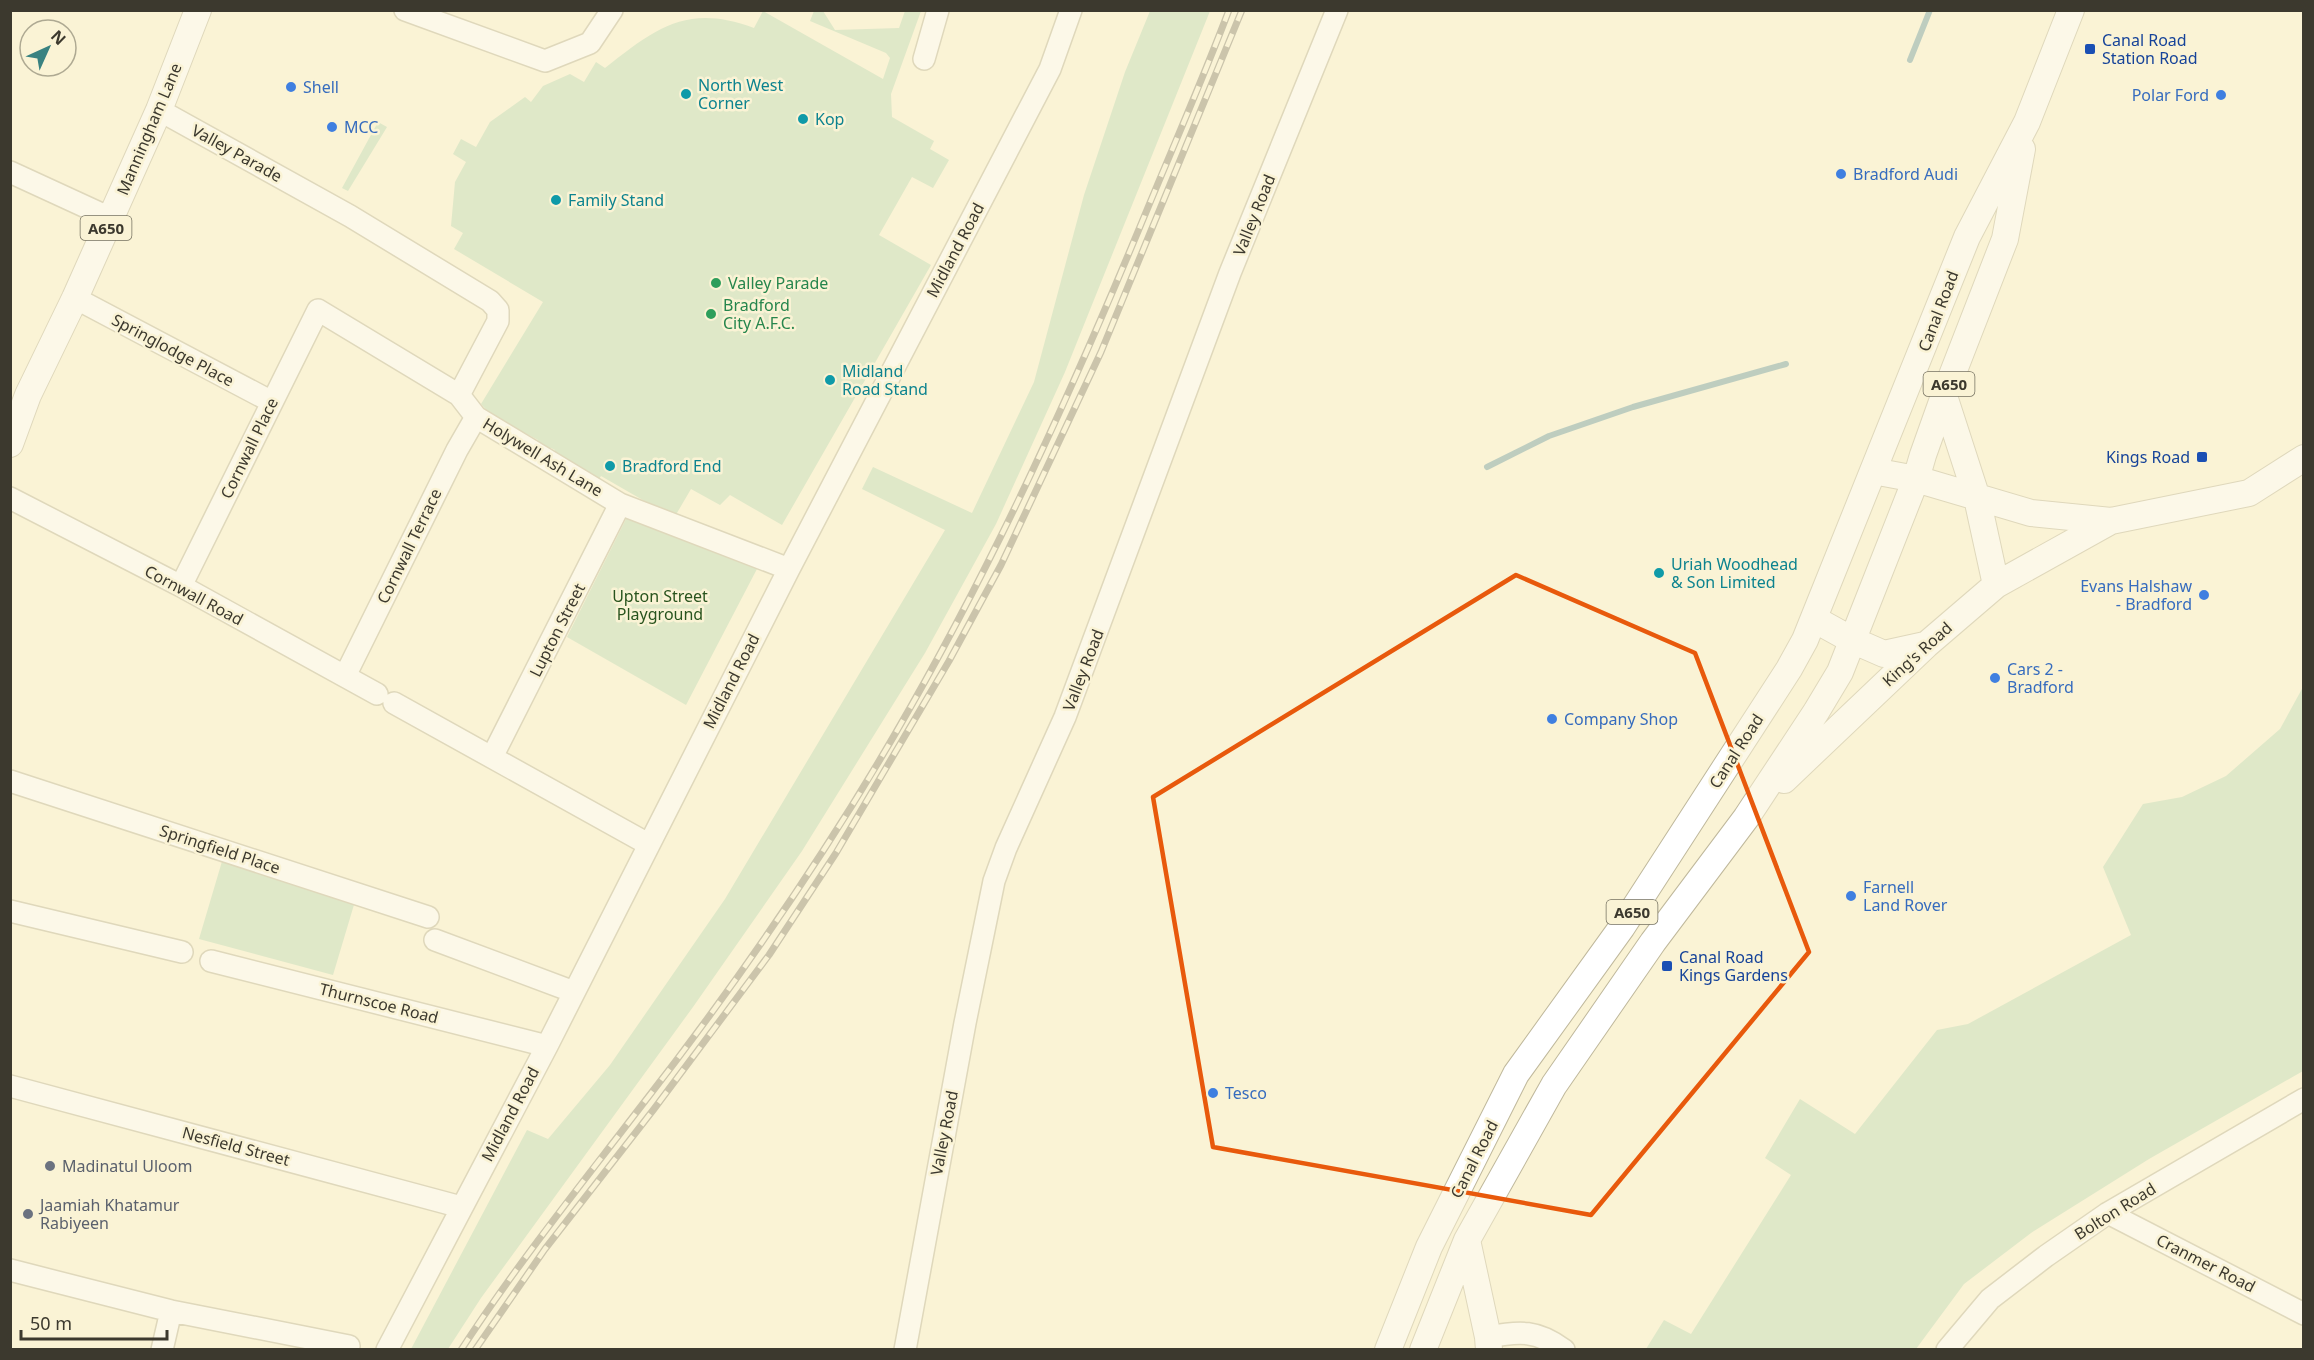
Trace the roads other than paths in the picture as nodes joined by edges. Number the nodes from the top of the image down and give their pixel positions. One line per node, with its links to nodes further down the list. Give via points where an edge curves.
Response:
1 (198, 10): 9 (main road, Manningham Lane / A650)
2 (405, 10): 3 (street, via 545,61 590,43)
3 (612, 10)
4 (938, 10): 8 (street)
5 (1071, 10): 27 (street, Midland Road, via 1050,69)
6 (1337, 10): 57 (street, Valley Road, via 1230,273 1065,717 994,880)
7 (2071, 10): 10 (main road, Canal Road / A650)
8 (924, 59)
9 (159, 110): 12 (main road, Manningham Lane / A650); 15 (street, Valley Parade, via 350,216 490,301 498,310 498,321)
10 (2027, 122): 16 (main road, Canal Road / A650, via 2005,239); 21 (main road, Canal Road / A650, via 1967,237)
11 (10, 172): 12 (street)
12 (110, 218): 13 (main road, Manningham Lane / A650)
13 (75, 298): 17 (street, Springlodge Place); 19 (main road, Manningham Lane / A650, via 28,395)
14 (318, 310): 15 (street, Holywell Ash Lane); 17 (street, Cornwall Place)
15 (459, 395): 18 (street, Holywell Ash Lane)
16 (1944, 396): 22 (main road, Canal Road / A650); 24 (main road)
17 (272, 402): 29 (street, Cornwall Place)
18 (476, 417): 25 (street, Holywell Ash Lane); 33 (street, Cornwall Terrace)
19 (10, 444)
20 (2304, 458): 26 (main road, King's Road, via 2249,493)
21 (1873, 471): 22 (main road, King's Road); 30 (main road, Canal Road / A650)
22 (1916, 479): 24 (main road, King's Road); 31 (main road, Canal Road / A650)
23 (10, 498): 29 (street, Cornwall Road)
24 (1977, 498): 26 (main road, King's Road, via 2031,513); 28 (main road)
25 (621, 504): 27 (street, Holywell Ash Lane); 34 (street, Lupton Street)
26 (2111, 521): 28 (main road, King's Road)
27 (789, 569): 37 (street, Midland Road)
28 (1996, 585): 32 (main road, King's Road)
29 (181, 586): 33 (street, Cornwall Road)
30 (1814, 619): 31 (main road); 58 (main road, Canal Road / A650, via 1789,669 1622,927 1516,1074 1429,1247)
31 (1852, 640): 32 (main road, via 1884,654); 36 (main road, Canal Road / A650, via 1840,672)
32 (1926, 645): 36 (main road, King's Road)
33 (345, 676): 34 (street, Cornwall Road)
34 (492, 757): 37 (street, Cornwall Road)
35 (10, 781): 39 (street, Springfield Place)
36 (1746, 818): 49 (main road, Canal Road / A650, via 1653,942 1554,1085)
37 (648, 844): 43 (street, Midland Road)
38 (10, 911): 41 (street)
39 (428, 918)
40 (435, 940): 43 (street)
41 (182, 951)
42 (211, 961): 44 (street, Thurnscoe Road)
43 (574, 992): 44 (street, Midland Road)
44 (547, 1046): 47 (street, Midland Road)
45 (10, 1086): 47 (street, Nesfield Street)
46 (2304, 1099): 48 (street, Bolton Road)
47 (461, 1207): 56 (street, Midland Road)
48 (2108, 1213): 52 (street, Cranmer Road); 61 (street, Bolton Road, via 1989,1299)
49 (1467, 1240): 53 (main road); 59 (main road, Canal Road / A650)
50 (10, 1270): 51 (street)
51 (171, 1311): 54 (street); 55 (street)
52 (2304, 1314)
53 (1489, 1343): 60 (street, via 1519,1332 1549,1339)
54 (349, 1346)
55 (162, 1350)
56 (387, 1350)
57 (905, 1350)
58 (1388, 1350)
59 (1423, 1350)
60 (1564, 1350)
61 (1947, 1350)

